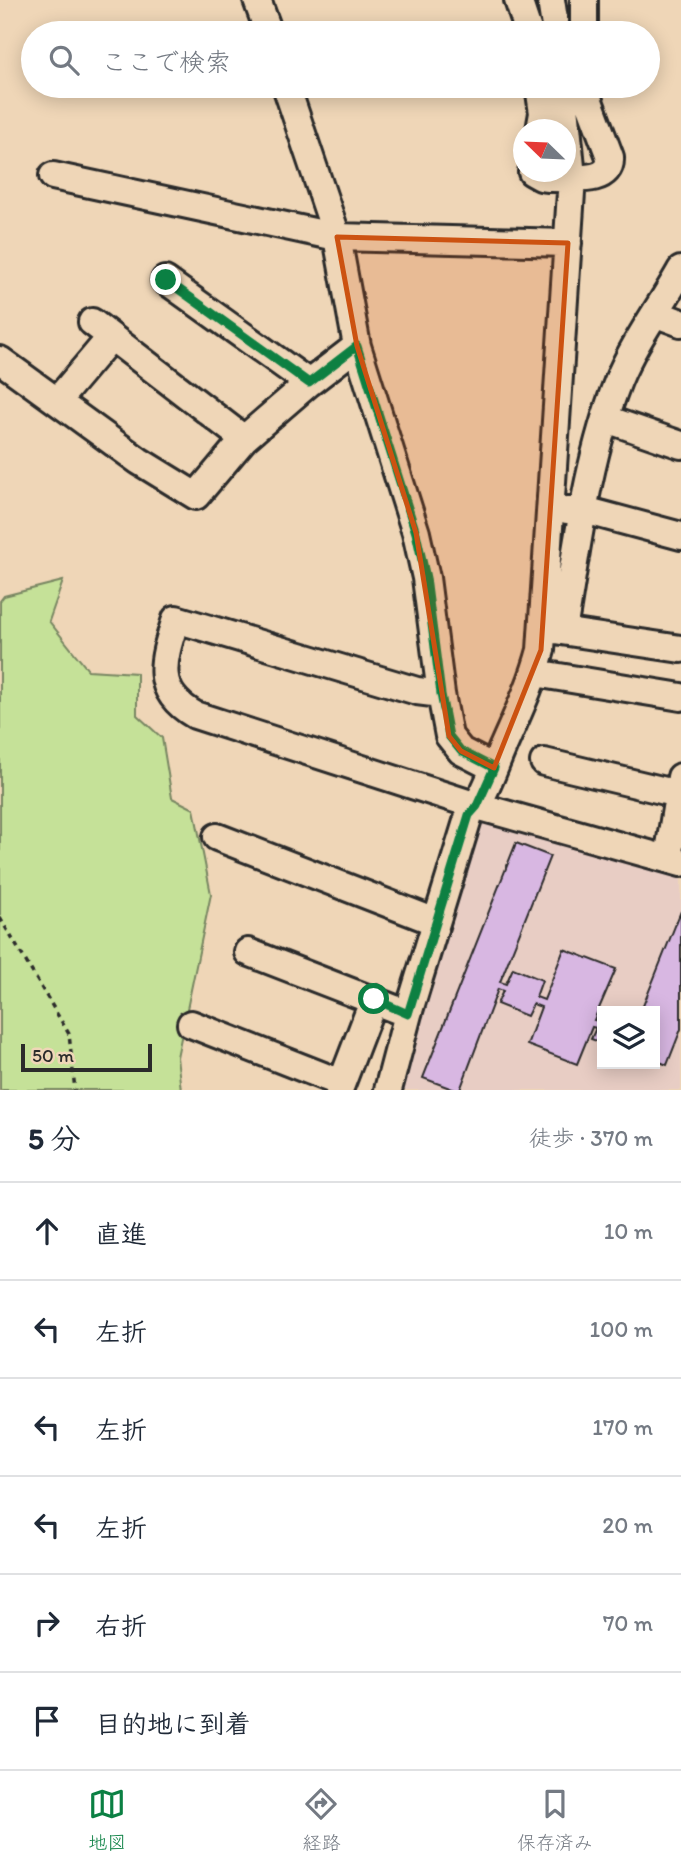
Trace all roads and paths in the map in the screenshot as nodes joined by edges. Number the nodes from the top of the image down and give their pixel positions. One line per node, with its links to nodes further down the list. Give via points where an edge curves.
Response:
1 (257, 0): 5 (street)
2 (518, 0): 6 (street)
3 (551, 0): 7 (street)
4 (584, 0): 8 (street)
5 (264, 21)
6 (524, 21)
7 (554, 21)
8 (584, 21)
9 (290, 98): 18 (street)
10 (541, 98): 13 (street)
11 (564, 98): 14 (street)
12 (589, 98): 16 (street, via 611,164 603,176)
13 (542, 119)
14 (566, 119)
15 (53, 176): 18 (street)
16 (576, 177)
17 (572, 182): 19 (street)
18 (337, 237): 19 (street); 23 (street)
19 (568, 243): 31 (street)
20 (677, 277): 22 (street)
21 (166, 280): 25 (street)
22 (669, 318): 27 (street, via 620,378)
23 (357, 346): 25 (street); 36 (street, via 416,533)
24 (0, 360): 26 (street)
25 (309, 383): 28 (street)
26 (57, 401): 28 (street, via 196,496); 28 (street, via 101,329)
27 (605, 421): 29 (street); 30 (street)
28 (244, 439)
29 (681, 445)
30 (584, 510): 31 (street); 32 (street); 33 (street)
31 (551, 512): 33 (street)
32 (681, 536)
33 (553, 630): 34 (street); 35 (street)
34 (681, 649)
35 (535, 673): 37 (street); 39 (street)
36 (441, 694): 39 (street, via 454,744); 41 (street, via 417,691 176,619 164,656 172,697 195,715)
37 (681, 697)
38 (544, 762): 40 (street)
39 (494, 768): 41 (street)
40 (680, 785): 43 (street)
41 (477, 806): 43 (street); 45 (street, via 469,815)
42 (217, 836): 45 (street)
43 (674, 861)
44 (0, 918): 51 (path, via 69,1034)
45 (436, 922): 48 (street)
46 (248, 952): 47 (street)
47 (374, 999): 48 (street); 50 (street)
48 (408, 1014): 52 (street)
49 (191, 1024): 50 (street)
50 (340, 1086)
51 (75, 1090)
52 (388, 1090)

